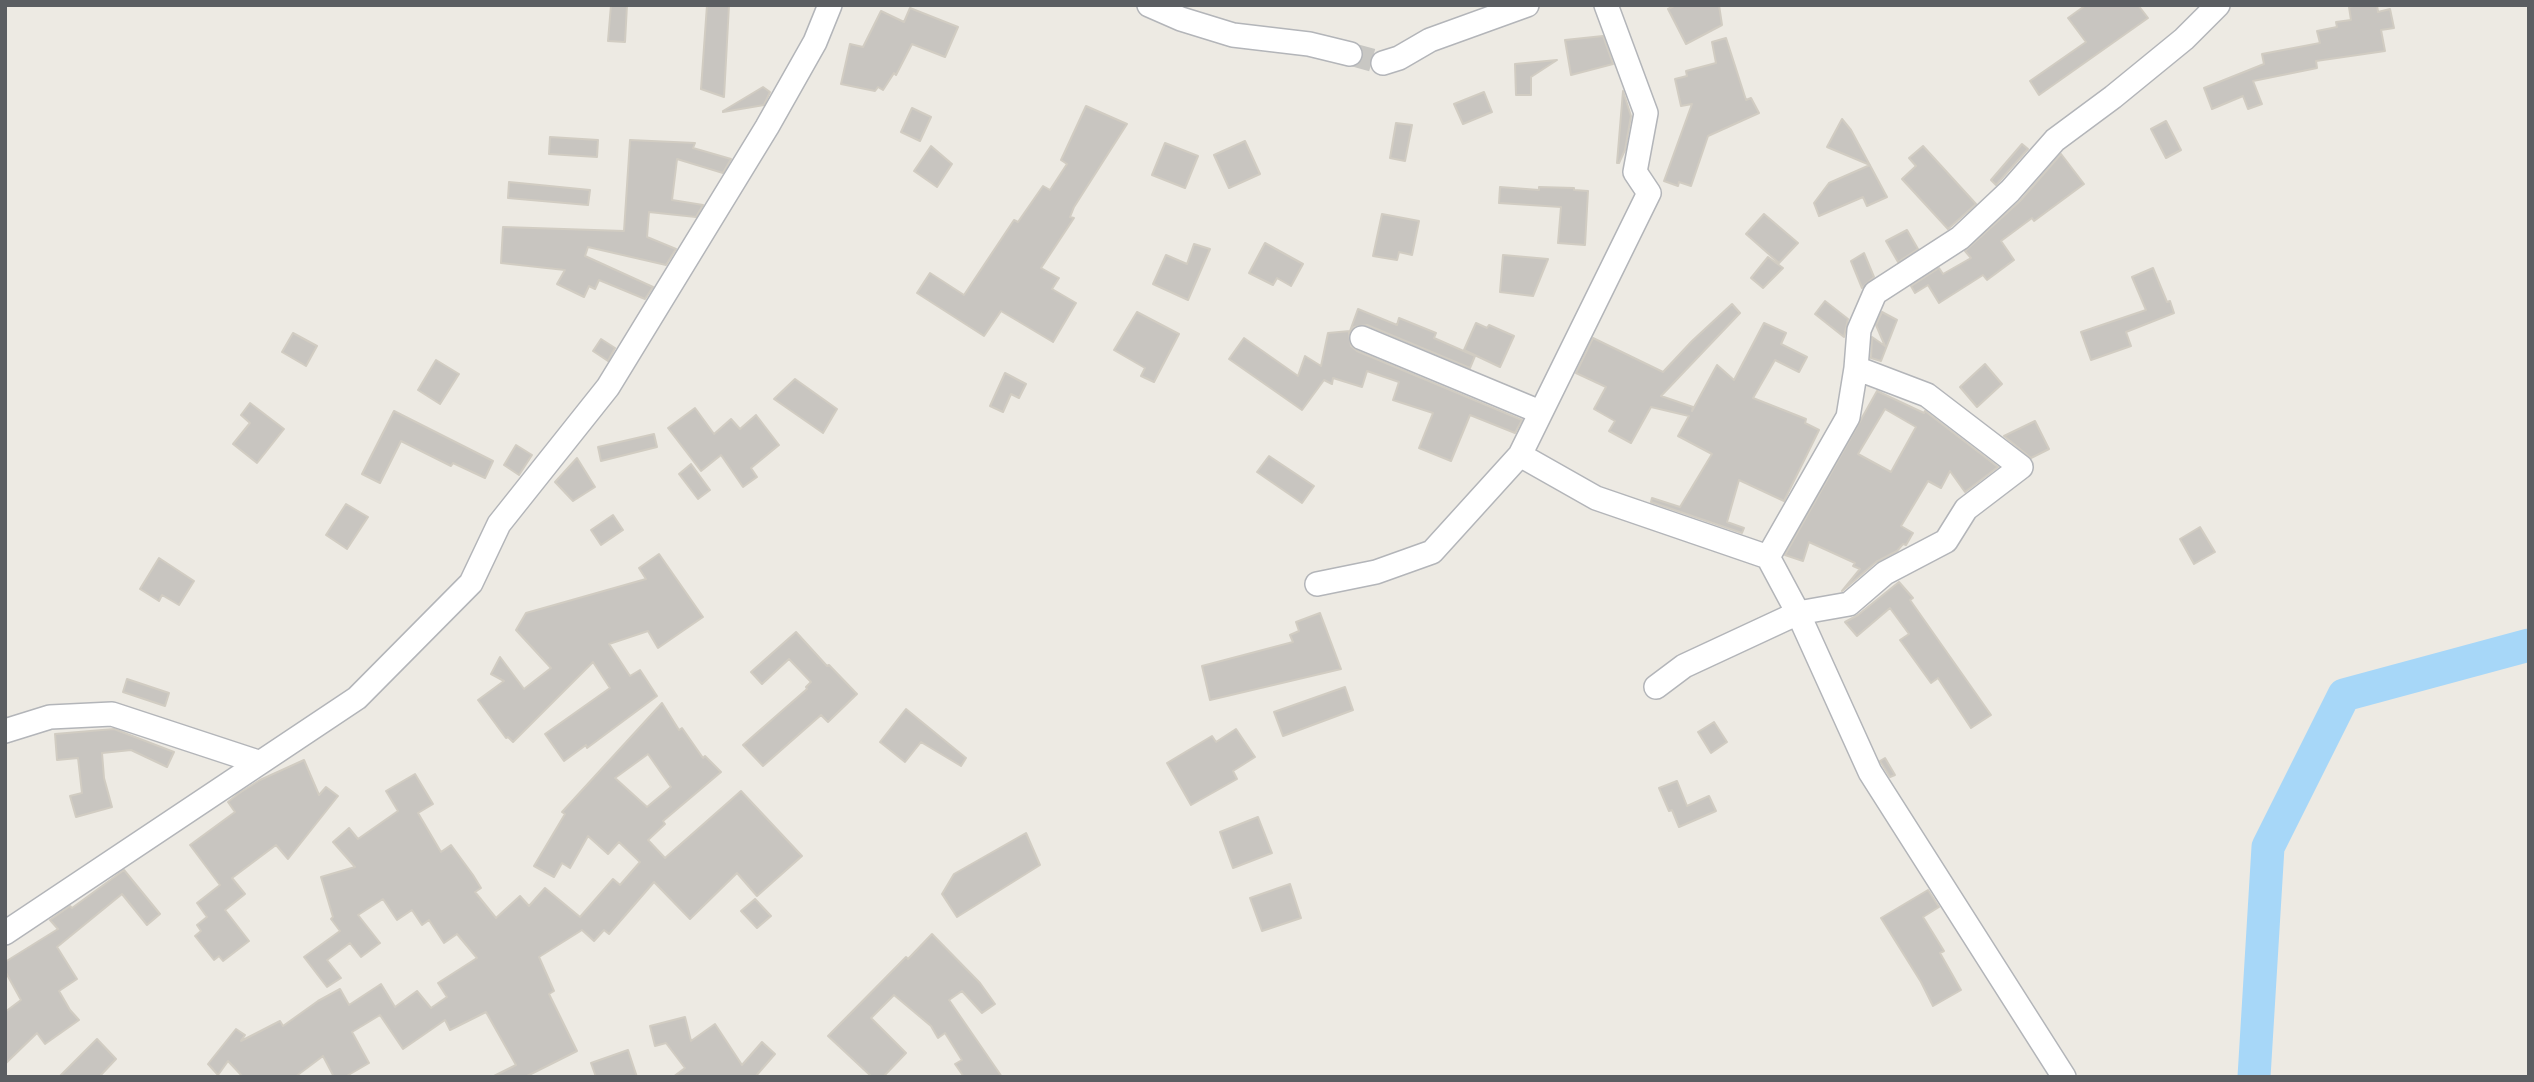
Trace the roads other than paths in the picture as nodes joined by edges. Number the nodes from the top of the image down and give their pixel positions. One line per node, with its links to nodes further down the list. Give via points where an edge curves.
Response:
1 (830, 5): 17 (street, via 815,42 767,127 608,387 499,524 471,583 357,698)
2 (1149, 5): 6 (street, via 1233,35)
3 (1527, 5): 7 (street, via 1430,40)
4 (1606, 5): 10 (street, via 1646,113 1635,172 1649,193)
5 (2218, 5): 9 (street, via 2184,39 2055,140 1960,238 1875,293 1858,330)
6 (1350, 54)
7 (1383, 63)
8 (1362, 338): 10 (street)
9 (1856, 368): 12 (street, via 1848,417); 14 (street, via 1927,395 2021,467 1966,509 1946,541 1885,573 1849,604)
10 (1540, 412): 11 (street)
11 (1520, 455): 12 (street, via 1596,498); 13 (street, via 1432,552 1376,572)
12 (1768, 557): 14 (street)
13 (1317, 584)
14 (1798, 613): 15 (street, via 1684,666); 19 (street, via 1870,772)
15 (1656, 687)
16 (5, 731): 17 (street, via 50,717 112,714)
17 (258, 762): 18 (street)
18 (5, 933)
19 (2064, 1077)

